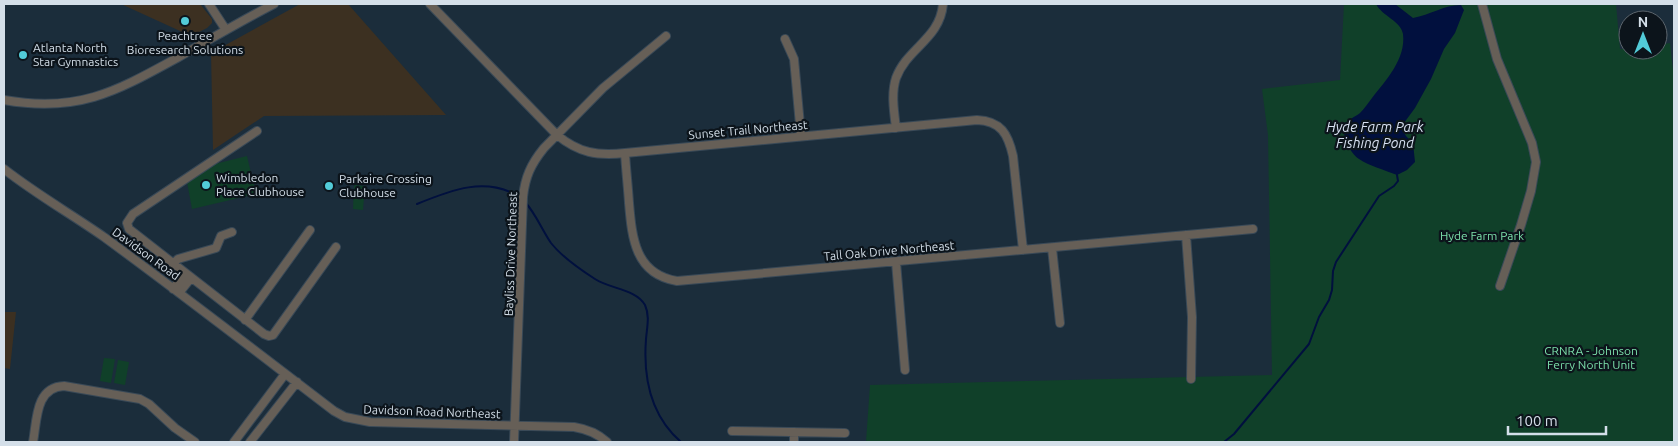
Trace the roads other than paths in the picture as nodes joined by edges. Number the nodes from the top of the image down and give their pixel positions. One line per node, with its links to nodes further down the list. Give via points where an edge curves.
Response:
1 (209, 4): 6 (street)
2 (274, 4): 6 (street)
3 (430, 4): 12 (street, Sunset Trail Northeast)
4 (943, 4): 10 (street, via 937,26 896,76)
5 (1482, 4): 26 (street, via 1497,59 1532,143 1536,162 1522,225)
6 (226, 30): 9 (street, via 127,85 97,97 52,104)
7 (666, 36): 12 (street, Bayliss Drive Northeast, via 603,88)
8 (785, 39): 13 (street, via 794,59)
9 (4, 100)
10 (896, 128): 13 (street, Sunset Trail Northeast); 22 (street, Sunset Trail Northeast, via 978,120 998,125 1007,136 1014,156)
11 (257, 131): 24 (street, via 132,214 127,223 129,229)
12 (557, 135): 14 (street, Sunset Trail Northeast, via 580,150); 35 (street, Bayliss Drive Northeast, via 536,158 524,186)
13 (802, 136): 14 (street, Sunset Trail Northeast)
14 (625, 153): 23 (street, Tall Oak Drive Northeast, via 633,240 645,263 655,274 668,280 692,281)
15 (4, 169): 27 (street, Davidson Road, via 92,228)
16 (1253, 229): 19 (street, Tall Oak Drive Northeast)
17 (310, 230): 28 (street)
18 (232, 232): 24 (street, via 221,236 216,248 178,259)
19 (1186, 235): 21 (street, Tall Oak Drive Northeast); 33 (street, via 1192,309)
20 (336, 247): 28 (street, via 273,335 264,334)
21 (1052, 248): 22 (street, Tall Oak Drive Northeast); 29 (street)
22 (1023, 250): 23 (street, Tall Oak Drive Northeast)
23 (896, 262): 31 (street)
24 (174, 264): 25 (street)
25 (188, 275): 27 (street); 28 (street)
26 (1500, 286)
27 (176, 291): 30 (street, Davidson Road)
28 (245, 320)
29 (1060, 323)
30 (271, 363): 32 (street, Davidson Road Northeast)
31 (905, 370)
32 (285, 374): 34 (street, Davidson Road Northeast); 41 (street)
33 (1191, 380)
34 (296, 382): 35 (street, Davidson Road Northeast, via 334,411 356,420); 42 (street)
35 (515, 425): 43 (street, Bayliss Drive Northeast); 44 (street, Davidson Road Northeast, via 586,429)
36 (732, 431): 37 (street)
37 (794, 432): 38 (street); 45 (street)
38 (845, 433)
39 (33, 442): 40 (street, via 42,397 64,386 140,400)
40 (195, 442)
41 (234, 442)
42 (250, 442)
43 (514, 442)
44 (607, 442)
45 (794, 442)

